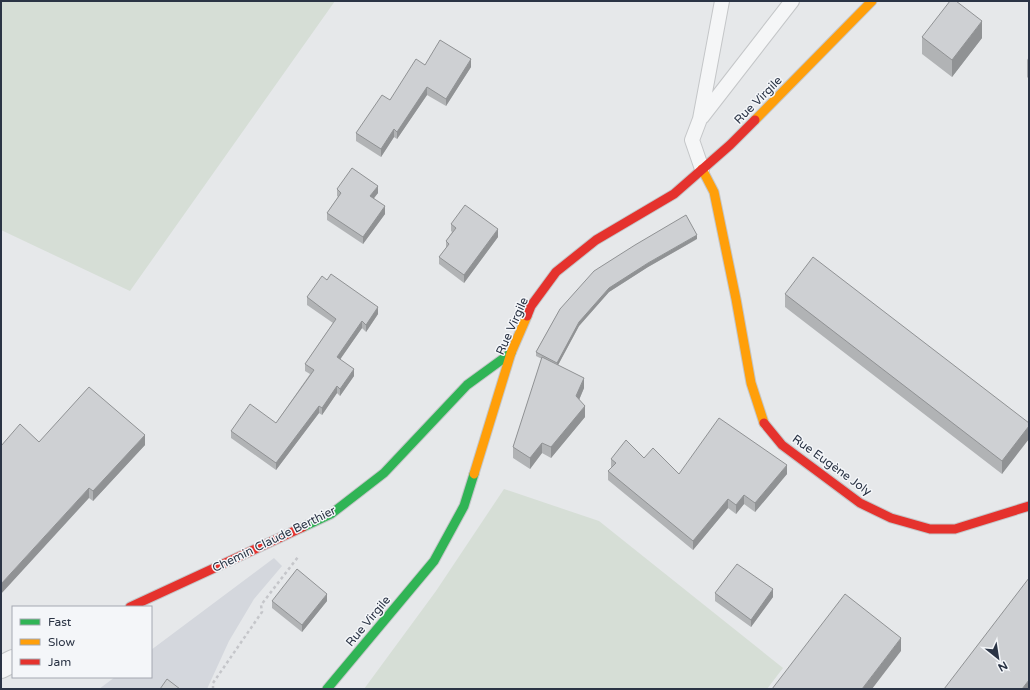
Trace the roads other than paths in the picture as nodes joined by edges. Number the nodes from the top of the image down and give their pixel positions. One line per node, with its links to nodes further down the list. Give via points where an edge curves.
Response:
1 (722, 1): 4 (lane)
2 (792, 1): 4 (lane)
3 (872, 1): 5 (street, Rue Virgile, via 730,145)
4 (700, 119): 5 (lane, via 692,140)
5 (702, 169): 6 (street, Rue Virgile, via 674,194 596,240 556,272 531,306); 7 (street, Rue Eugène Joly, via 714,192 751,383 762,420 782,445 860,503 891,518 930,529 955,529)
6 (511, 353): 8 (street, Chemin Claude Berthier, via 467,385 384,473 331,514); 11 (street, Rue Virgile, via 464,506 434,561)
7 (1029, 506)
8 (132, 606)
9 (12, 662): 10 (street)
10 (1, 667)
11 (327, 689)

